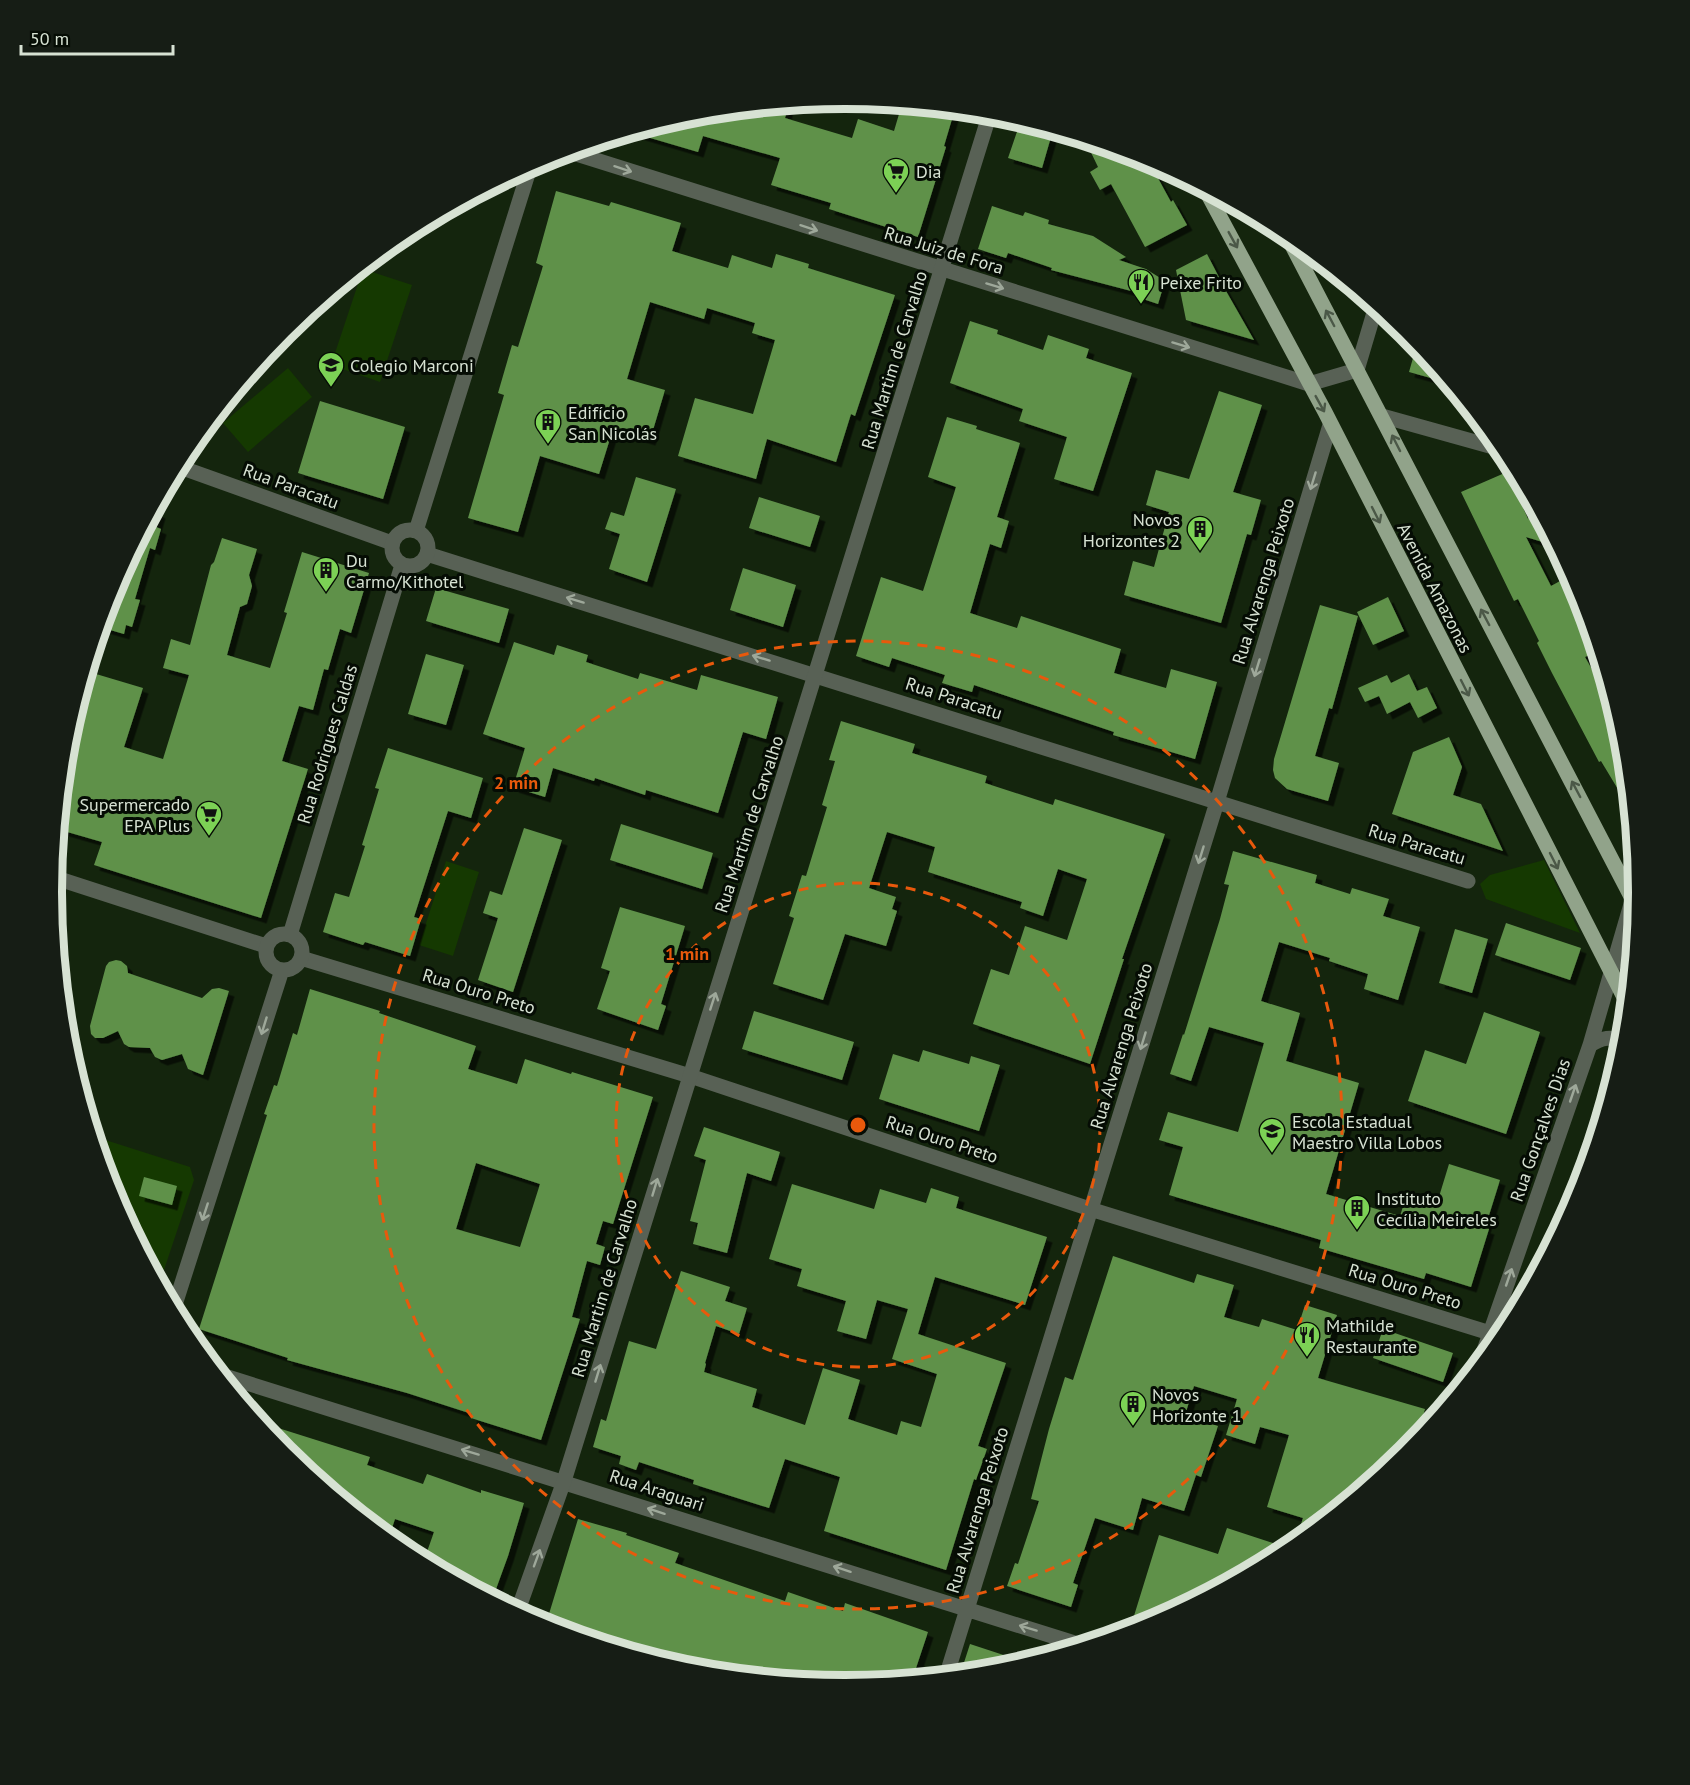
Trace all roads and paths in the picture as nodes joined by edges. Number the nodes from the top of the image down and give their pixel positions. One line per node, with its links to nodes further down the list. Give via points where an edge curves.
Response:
1 (987, 122): 6 (street, Rua Martim de Carvalho)
2 (581, 155): 6 (street, Rua Juiz de Fora, one-way to 6)
3 (527, 177): 14 (street)
4 (1211, 200): 9 (main road, Avenida Amazonas, one-way to 9)
5 (1295, 252): 8 (main road, Avenida Amazonas, one-way to 5)
6 (942, 270): 9 (street, Rua Juiz de Fora, one-way to 9); 18 (street, Rua Martim de Carvalho)
7 (1374, 314): 8 (street)
8 (1357, 370): 9 (street); 10 (main road, Avenida Amazonas)
9 (1309, 384): 11 (main road, Avenida Amazonas, one-way to 11)
10 (1382, 416): 12 (street); 22 (main road, Avenida Amazonas, one-way to 10)
11 (1330, 425): 19 (street, Rua Alvarenga Peixoto, one-way to 19); 28 (main road, Avenida Amazonas, one-way to 28)
12 (1488, 445)
13 (186, 469): 15 (street, Rua Paracatu)
14 (416, 531): 15 (street, via 399,533); 16 (street, via 427,543)
15 (392, 543): 17 (street, via 394,558)
16 (427, 554): 17 (street, via 420,564); 18 (street, Rua Paracatu, one-way to 16)
17 (402, 565): 24 (street, Rua Rodrigues Caldas)
18 (817, 675): 19 (street, Rua Paracatu); 32 (street, Rua Martim de Carvalho, one-way to 18)
19 (1217, 802): 21 (street, Rua Paracatu); 33 (street, Rua Alvarenga Peixoto, one-way to 33)
20 (62, 880): 25 (street)
21 (1468, 881)
22 (1628, 888)
23 (1627, 923): 28 (street, Rua Gonçalves Dias)
24 (290, 935): 25 (street, via 279,934); 26 (street, via 301,947)
25 (267, 946): 27 (street, via 268,962)
26 (301, 958): 27 (street, via 294,967); 32 (street, Rua Ouro Preto)
27 (282, 970): 34 (street, one-way to 34)
28 (1610, 972): 29 (main road, Avenida Amazonas); 31 (street, Rua Gonçalves Dias)
29 (1622, 994)
30 (1614, 1038): 31 (street, Rua Gonçalves Dias, via 1599,1039)
31 (1590, 1045): 35 (street, Rua Gonçalves Dias, one-way to 31)
32 (690, 1076): 33 (street, Rua Ouro Preto); 38 (street, Rua Martim de Carvalho, one-way to 32)
33 (1090, 1209): 36 (street, Rua Ouro Preto); 40 (street, Rua Alvarenga Peixoto)
34 (176, 1299)
35 (1501, 1321)
36 (1492, 1334)
37 (230, 1378): 38 (street, Rua Araguari, one-way to 37)
38 (564, 1481): 39 (street, Rua Martim de Carvalho, one-way to 38); 40 (street, Rua Araguari, one-way to 38)
39 (520, 1605)
40 (967, 1609): 41 (street, Rua Araguari, one-way to 40); 42 (street, Rua Alvarenga Peixoto)
41 (1071, 1642)
42 (949, 1669)

